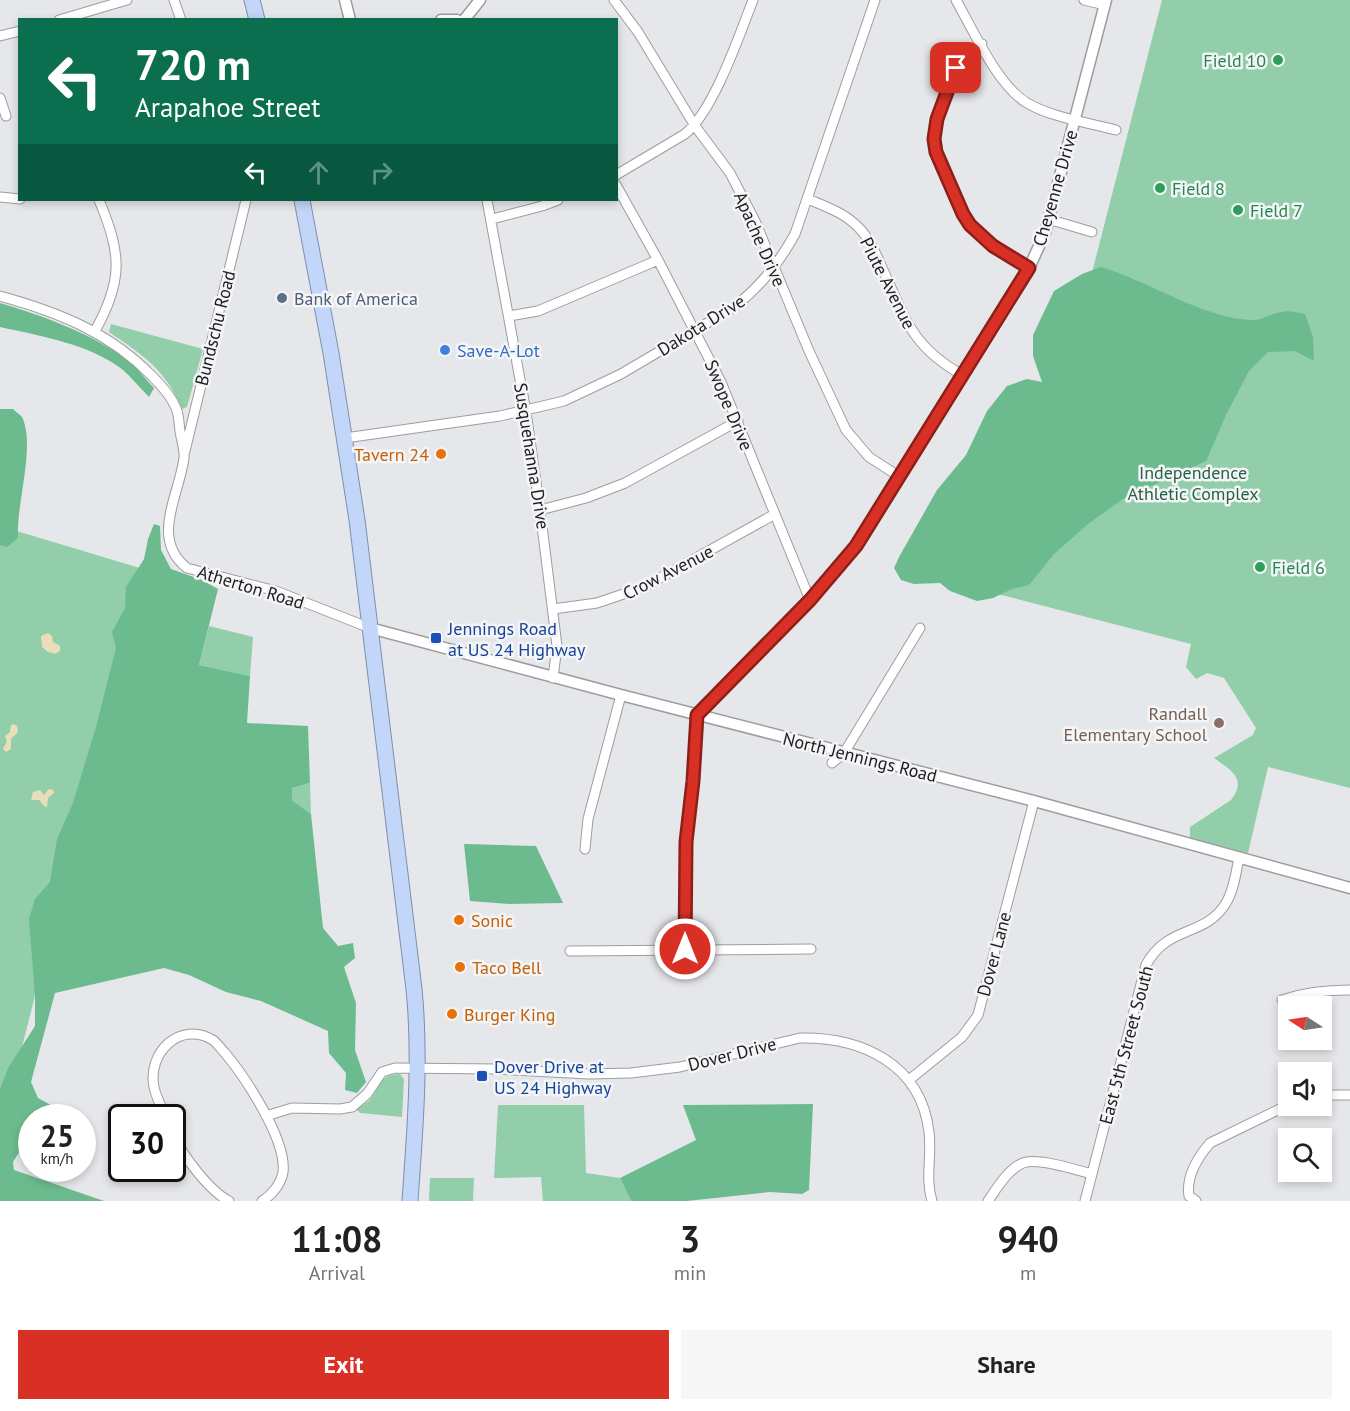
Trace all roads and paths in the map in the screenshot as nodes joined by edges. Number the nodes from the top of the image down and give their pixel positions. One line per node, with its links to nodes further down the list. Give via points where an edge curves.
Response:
1 (127, 0): 12 (street)
2 (174, 0): 13 (street)
3 (252, 0): 14 (highway)
4 (345, 0): 15 (street)
5 (480, 0): 16 (street)
6 (614, 0): 23 (street, Apache Drive, via 638,32)
7 (753, 0): 23 (street, via 710,101)
8 (875, 0): 29 (street, Dakota Drive)
9 (956, 0): 19 (street)
10 (1084, 0): 11 (street)
11 (1105, 2): 22 (street, Cheyenne Drive)
12 (66, 18)
13 (179, 18)
14 (256, 18)
15 (350, 18)
16 (466, 18)
17 (18, 32): 18 (street)
18 (0, 36)
19 (981, 44): 22 (street, via 1001,80 1021,99 1041,110); 40 (street, via 956,68 937,119 936,152 970,225 993,246)
20 (0, 98): 21 (street)
21 (6, 116)
22 (1075, 119): 24 (street); 36 (street, Cheyenne Drive)
23 (694, 126): 25 (street); 39 (street, Apache Drive, via 730,173)
24 (1116, 130)
25 (618, 174)
26 (618, 189): 38 (street, Swope Drive)
27 (0, 197): 28 (street)
28 (18, 199)
29 (808, 199): 39 (street, Dakota Drive, via 795,234); 45 (street, Piute Avenue, via 842,214 864,233 915,336 931,355)
30 (99, 201): 44 (street, via 117,265 113,291)
31 (246, 201): 49 (street, Bundschu Road)
32 (302, 201): 48 (highway)
33 (487, 201): 35 (street, Susquehanna Drive)
34 (555, 201): 35 (street)
35 (492, 219): 42 (street, Susquehanna Drive)
36 (1048, 219): 37 (street); 40 (street, Cheyenne Drive)
37 (1092, 232)
38 (658, 260): 42 (street, via 553,305); 43 (street, Swope Drive)
39 (774, 267): 43 (street, Dakota Drive, via 748,297); 50 (street, Apache Drive, via 846,429 869,457)
40 (1029, 268): 45 (street, Cheyenne Drive)
41 (0, 296): 44 (street, Atherton Road)
42 (509, 316): 46 (street, Susquehanna Drive)
43 (695, 330): 46 (street, Dakota Drive, via 597,387); 47 (street, Swope Drive)
44 (95, 331): 49 (street, Atherton Road, via 137,360 162,386 177,410)
45 (962, 375): 50 (street, Cheyenne Drive)
46 (526, 412): 48 (street, Dakota Drive); 51 (street, Susquehanna Drive)
47 (738, 421): 51 (street, via 624,483); 52 (street, Swope Drive)
48 (345, 438): 55 (highway)
49 (184, 456): 55 (street, Atherton Road, via 168,529 170,547 179,562 187,568 276,591)
50 (900, 477): 53 (street, Cheyenne Drive, via 856,546)
51 (540, 510): 54 (street, Susquehanna Drive)
52 (775, 514): 53 (street, Swope Drive); 54 (street, Crow Avenue, via 644,587 597,603)
53 (810, 600): 59 (street, Cheyenne Drive)
54 (553, 609): 57 (street, Susquehanna Drive, via 558,646)
55 (370, 628): 57 (street, North Jennings Road); 71 (highway, via 414,989)
56 (920, 628): 60 (street)
57 (554, 678): 58 (street, North Jennings Road)
58 (621, 695): 59 (street, North Jennings Road); 63 (street, via 588,819)
59 (697, 715): 60 (street, North Jennings Road); 66 (street, via 686,842)
60 (844, 753): 61 (street); 62 (street, North Jennings Road)
61 (832, 763)
62 (1034, 801): 64 (street, North Jennings Road); 72 (street, Dover Lane, via 978,1015 962,1037)
63 (585, 849)
64 (1239, 858): 65 (street, North Jennings Road); 79 (street, East 5th Street South, via 1231,893 1220,912 1204,925 1166,941 1146,965)
65 (1350, 888)
66 (685, 949): 67 (street); 68 (street)
67 (811, 949)
68 (570, 951)
69 (1350, 990): 70 (street)
70 (1294, 996)
71 (417, 1068): 72 (street, Dover Drive, via 631,1073 680,1067 815,1037 871,1051 891,1062); 77 (street, Dover Drive, via 382,1072 352,1107 292,1108); 82 (highway)
72 (909, 1080): 83 (street, Dover Drive, via 922,1103 929,1130 927,1180)
73 (1332, 1095): 74 (street)
74 (1350, 1095)
75 (160, 1104): 77 (street, via 154,1088 160,1050 182,1035 199,1035 214,1040 242,1074)
76 (1278, 1110): 86 (street, via 1210,1143 1194,1166 1188,1190)
77 (266, 1116): 81 (street, via 283,1173 274,1191)
78 (186, 1157): 80 (street)
79 (1092, 1174): 84 (street, via 1047,1162 1024,1162 1008,1174); 85 (street, East 5th Street South)
80 (229, 1201)
81 (262, 1201)
82 (410, 1201)
83 (932, 1201)
84 (988, 1201)
85 (1085, 1201)
86 (1194, 1201)

